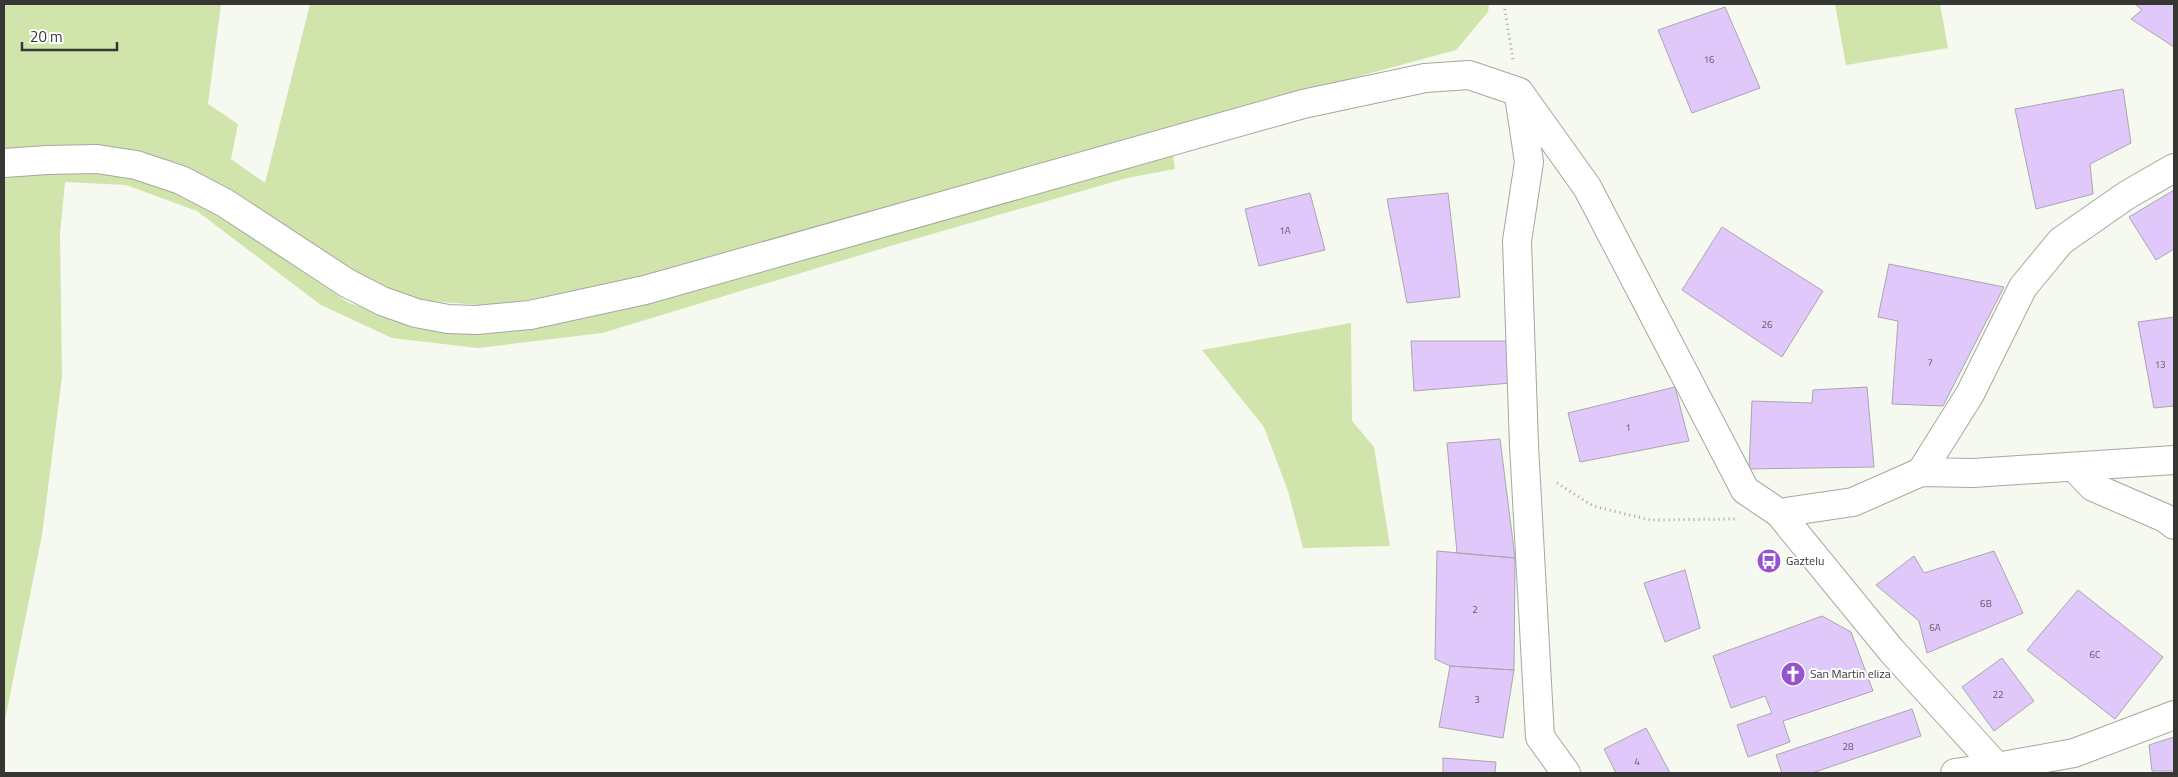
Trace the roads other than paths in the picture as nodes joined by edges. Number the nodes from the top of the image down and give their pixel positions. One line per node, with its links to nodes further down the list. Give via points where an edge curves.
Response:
1 (1519, 92): 2 (street, via 1469,75 1425,78 1303,104 645,290 530,315 476,320 416,313 382,300 347,283 225,203 181,180 136,165 97,159); 7 (street, via 1586,188 1745,490); 11 (street, via 1529,162 1517,241 1540,737)
2 (4, 163)
3 (2174, 168): 6 (street, via 2127,195 2062,241 2023,287 1970,394)
4 (2174, 460): 5 (street)
5 (2076, 468): 6 (street); 8 (street, via 2093,487 2165,518)
6 (1921, 472): 7 (street, via 1853,502)
7 (1779, 514): 10 (street, via 1891,650)
8 (2174, 525)
9 (2174, 716): 10 (street, via 2074,753)
10 (2000, 770): 12 (street)
11 (1566, 773)
12 (1955, 773)

